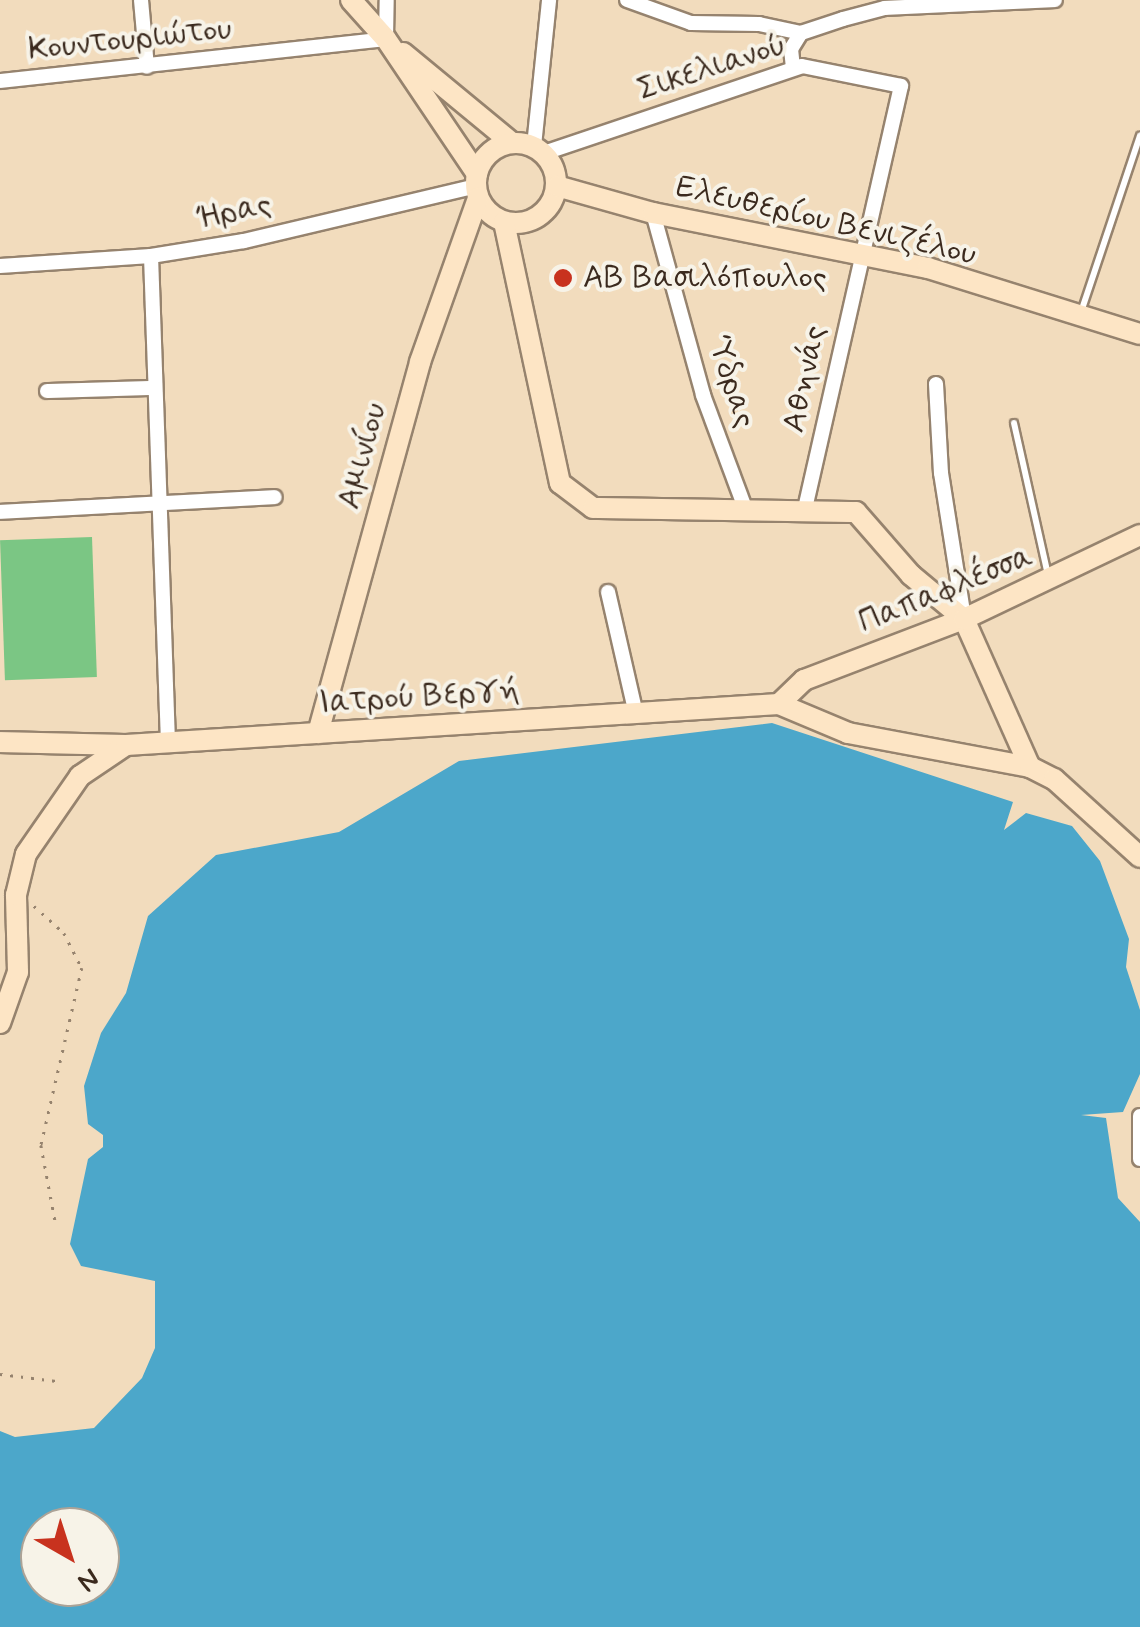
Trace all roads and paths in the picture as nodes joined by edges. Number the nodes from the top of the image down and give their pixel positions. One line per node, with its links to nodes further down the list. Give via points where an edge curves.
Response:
1 (141, 0): 10 (street)
2 (351, 0): 9 (main road)
3 (386, 0): 9 (street)
4 (549, 0): 16 (street)
5 (627, 0): 8 (street, via 691,23 760,24)
6 (1055, 0): 7 (street)
7 (884, 4): 8 (street)
8 (801, 33): 11 (street, via 790,49)
9 (386, 39): 10 (street, Κουντουριώτου); 15 (main road); 17 (main road)
10 (147, 67): 12 (street, Κουντουριώτου)
11 (792, 68): 13 (street, Σικελιανού, via 821,67); 16 (street, Σικελιανού)
12 (0, 81)
13 (900, 86): 21 (street, Αθηνάς)
14 (1140, 136): 24 (lane)
15 (512, 143): 16 (main road); 17 (main road, via 488,154)
16 (538, 150): 18 (main road)
17 (477, 186): 20 (main road); 22 (street, Ήρας); 41 (main road, Αμινίου, via 420,362)
18 (557, 186): 19 (main road, Ελευθερίου Βενιζέλου); 20 (main road, via 539,216)
19 (653, 214): 21 (main road, Ελευθερίου Βενιζέλου); 32 (street, Ύδρας, via 704,395)
20 (504, 222): 32 (main road, via 560,484 593,508)
21 (860, 252): 24 (main road, Ελευθερίου Βενιζέλου); 33 (street, Αθηνάς)
22 (151, 256): 23 (street, Ήρας); 27 (street)
23 (0, 266)
24 (1079, 318): 25 (main road, Ελευθερίου Βενιζέλου)
25 (1140, 334)
26 (936, 384): 38 (street, via 939,453)
27 (151, 388): 28 (street); 31 (street)
28 (47, 391)
29 (1014, 423): 36 (lane)
30 (275, 497): 31 (street)
31 (156, 506): 34 (street); 43 (street)
32 (745, 508): 33 (main road)
33 (805, 508): 38 (main road, via 834,507 870,520 912,575)
34 (0, 512)
35 (1140, 535): 36 (main road, Παπαφλέσσα)
36 (1049, 582): 38 (main road, Παπαφλέσσα)
37 (608, 592): 40 (street)
38 (964, 620): 39 (main road, Παπαφλέσσα, via 804,680); 45 (main road)
39 (779, 704): 40 (main road, Ιατρού Βεργή); 45 (main road, Ιατρού Βεργή, via 848,733)
40 (636, 714): 41 (main road, Ιατρού Βεργή)
41 (318, 733): 43 (main road, Ιατρού Βεργή)
42 (0, 742): 44 (main road, Ιατρού Βεργή)
43 (168, 743): 44 (main road, Ιατρού Βεργή)
44 (126, 745): 47 (main road, via 60,798 26,854)
45 (1030, 767): 46 (main road, via 1054,779)
46 (1140, 857)
47 (16, 895): 48 (main road, via 18,972); 51 (path, via 64,933 82,968 42,1145)
48 (0, 1023)
49 (1140, 1116): 50 (street)
50 (1140, 1159)
51 (56, 1225)
52 (0, 1374): 53 (path)
53 (57, 1382)

